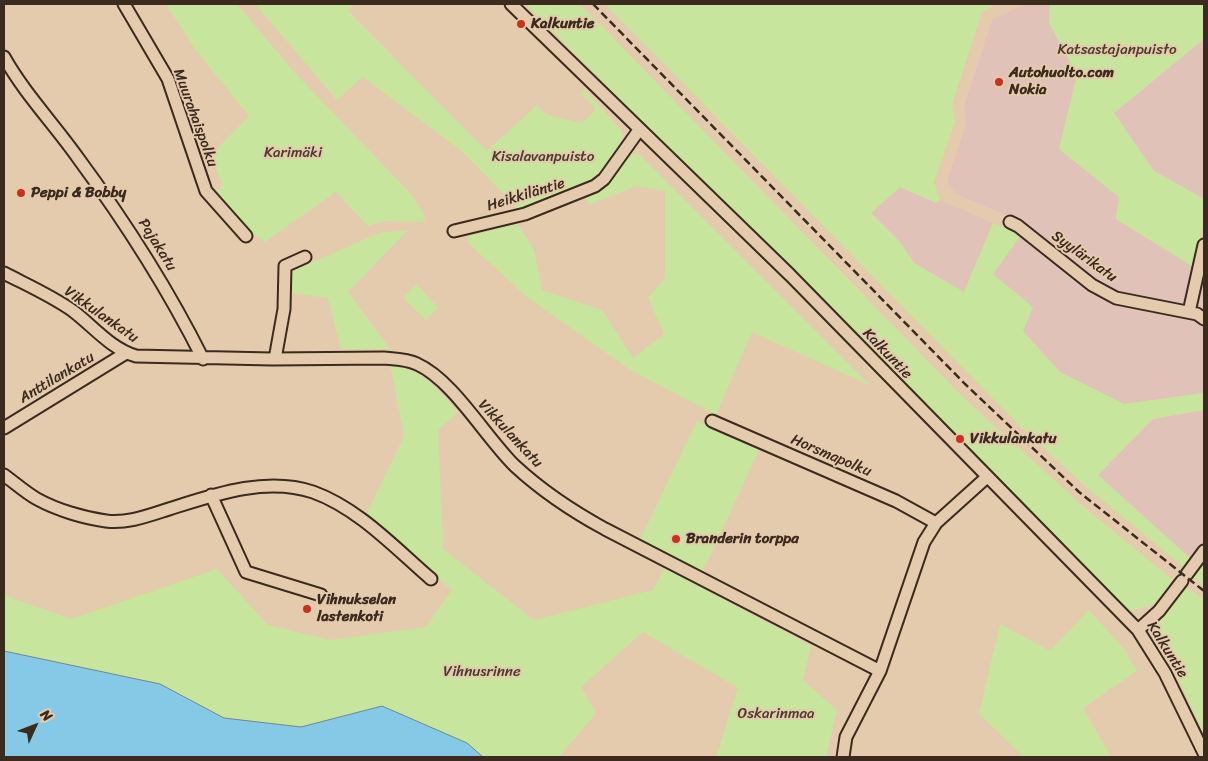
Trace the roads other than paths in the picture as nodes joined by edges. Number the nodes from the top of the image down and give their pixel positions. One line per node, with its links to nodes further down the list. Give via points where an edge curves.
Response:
1 (124, 4): 7 (street, Muurahaispolku, via 168,80 206,191)
2 (512, 4): 4 (street, Kalkuntie)
3 (4, 57): 14 (street, Pajakatu, via 14,75 54,124 131,231)
4 (639, 130): 6 (street, Heikkiläntie, via 604,179 595,186 525,214); 19 (street, Kalkuntie, via 790,276)
5 (1010, 222): 11 (street, Syylärikatu, via 1110,296)
6 (454, 231)
7 (246, 236)
8 (1204, 244): 11 (street)
9 (305, 257): 15 (street, via 285,266 284,309)
10 (4, 273): 13 (street, Vikkulankatu, via 73,311)
11 (1189, 312): 12 (street, Syylärikatu)
12 (1204, 318)
13 (126, 353): 14 (street, Vikkulankatu); 17 (street, Anttilankatu)
14 (203, 359): 15 (street, Vikkulankatu)
15 (275, 359): 26 (street, Vikkulankatu, via 384,358 419,365 445,386 515,466 563,505)
16 (712, 421): 21 (street, Horsmapolku, via 896,501)
17 (4, 428)
18 (4, 475): 20 (street, via 37,499 107,521 142,518)
19 (987, 477): 21 (street); 25 (street, Kalkuntie)
20 (211, 495): 23 (street, via 242,488 274,486 312,492 351,512); 24 (street, via 246,572)
21 (936, 523): 26 (street, via 924,542)
22 (1204, 551): 25 (street, via 1159,611)
23 (431, 579)
24 (321, 595)
25 (1138, 630): 27 (street, Kalkuntie, via 1168,679)
26 (880, 671): 28 (street, via 846,737)
27 (1204, 753)
28 (843, 757)

